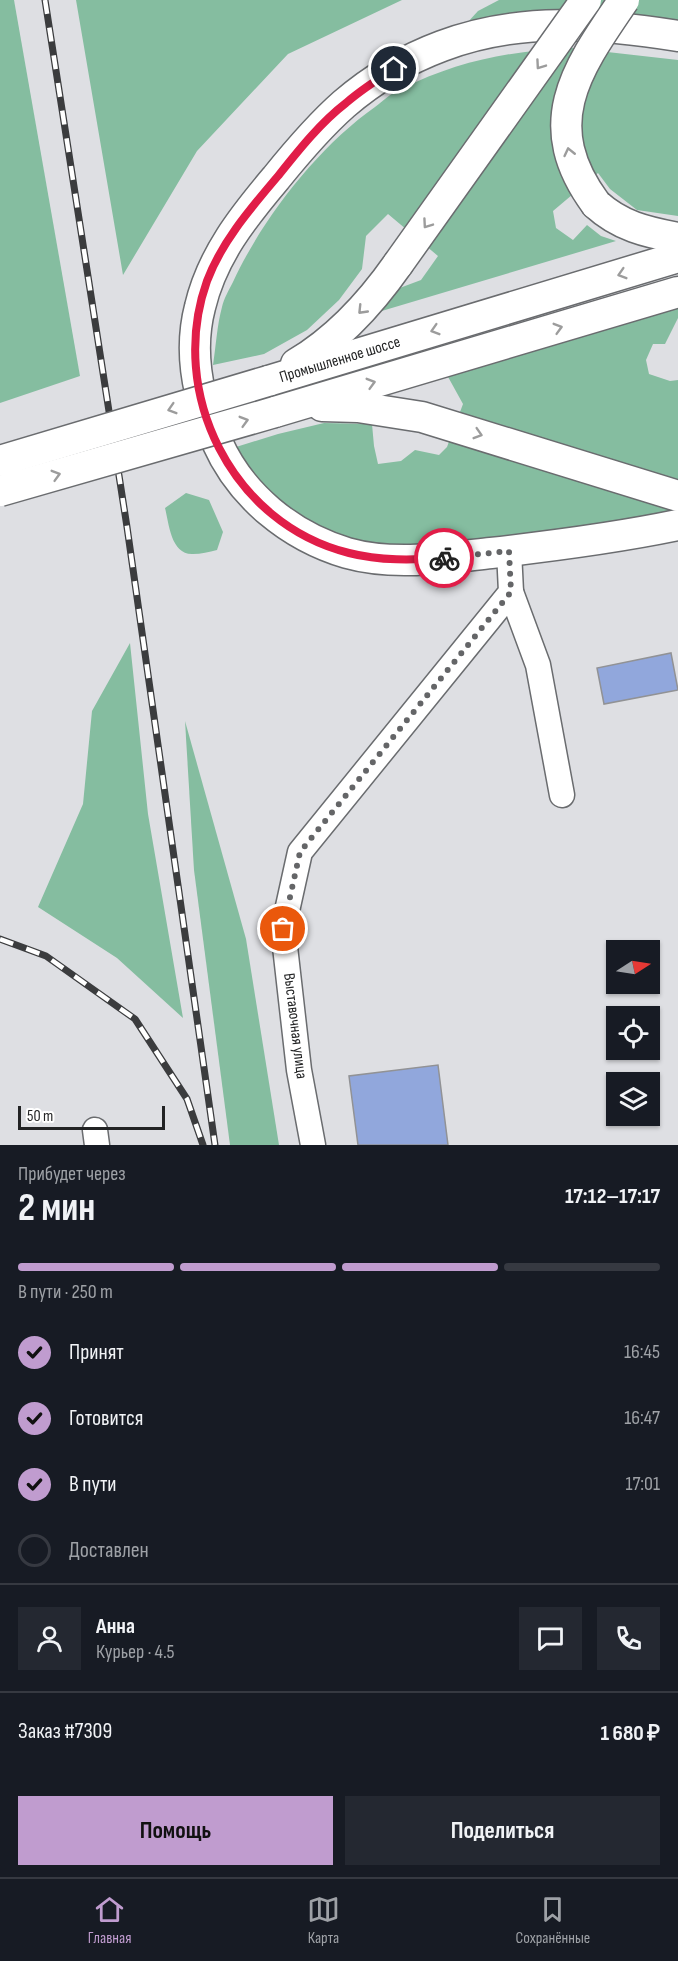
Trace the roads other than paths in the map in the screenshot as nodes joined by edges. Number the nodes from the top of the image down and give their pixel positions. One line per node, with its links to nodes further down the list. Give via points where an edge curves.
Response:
1 (586, 0): 7 (main road, one-way to 7, bridge, via 374,298 315,353)
2 (624, 0): 4 (main road, one-way to 2, bridge, via 632,227 609,216 583,186 567,144 566,117 571,92 580,70)
3 (678, 36): 13 (main road, via 568,24 534,26 473,36 412,59 345,103 315,133 245,216 223,248 208,280 195,338 200,395 222,454 240,483 262,506 287,525 348,553 411,560)
4 (678, 238)
5 (678, 257): 7 (main road, Промышленное шоссе, one-way to 7)
6 (678, 292): 8 (main road, Промышленное шоссе, one-way to 6)
7 (268, 381): 9 (main road, Промышленное шоссе, one-way to 9, bridge)
8 (275, 411): 10 (main road, Промышленное шоссе, one-way to 8, bridge); 11 (main road, one-way to 11, via 358,407 422,417)
9 (0, 461)
10 (0, 491)
11 (678, 496)
12 (678, 525): 13 (main road)
13 (509, 551): 14 (street)
14 (511, 592): 15 (street, via 538,665); 16 (street, Выставочная улица, via 300,852 283,929 299,1070)
15 (562, 795)
16 (313, 1145)

